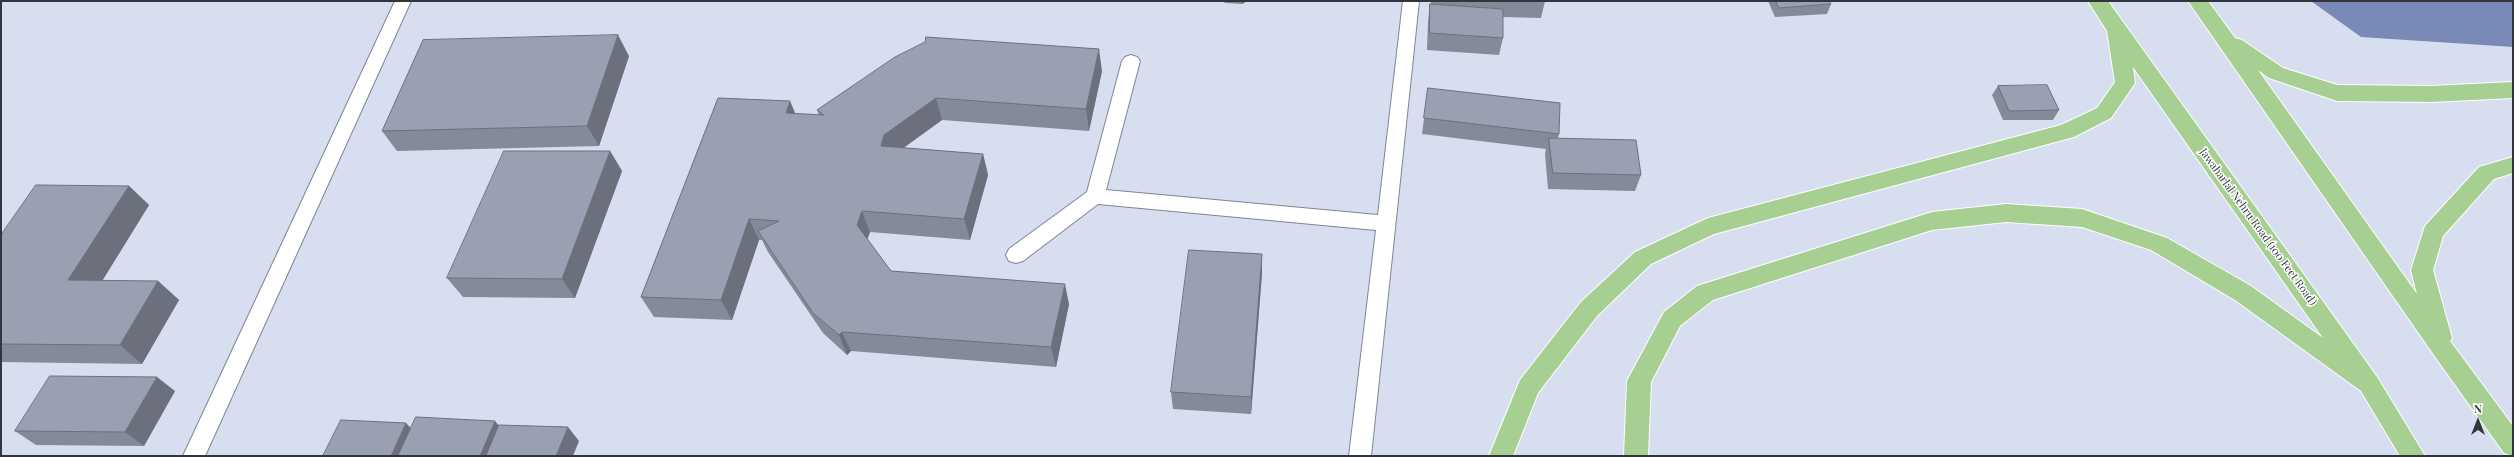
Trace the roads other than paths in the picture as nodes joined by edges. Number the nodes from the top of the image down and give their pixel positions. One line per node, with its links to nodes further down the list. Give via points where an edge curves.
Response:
1 (403, 1): 16 (lane)
2 (1411, 1): 11 (lane)
3 (2098, 1): 5 (main road, Jawaharlal Nehru Road (100 Feet Road))
4 (2198, 1): 6 (main road)
5 (2117, 30): 14 (main road, Jawaharlal Nehru Road (100 Feet Road)); 18 (main road, via 2125,83 2104,112 2067,131 1708,227 1643,258 1589,309 1528,387)
6 (2222, 36): 8 (main road, via 2276,73 2337,94 2431,94); 13 (main road)
7 (1131, 61): 10 (lane)
8 (2513, 90)
9 (2513, 165): 13 (main road, via 2487,173 2433,232 2422,270)
10 (1095, 196): 11 (lane); 12 (lane)
11 (1386, 223): 17 (lane)
12 (1016, 255)
13 (2444, 351): 15 (main road)
14 (2369, 384): 19 (main road, via 2243,293 2159,244 2082,218 2006,213 1932,220 1706,293 1672,319 1639,381); 20 (main road, Jawaharlal Nehru Road (100 Feet Road))
15 (2513, 445)
16 (194, 456)
17 (1360, 456)
18 (1501, 456)
19 (1636, 456)
20 (2413, 456)

